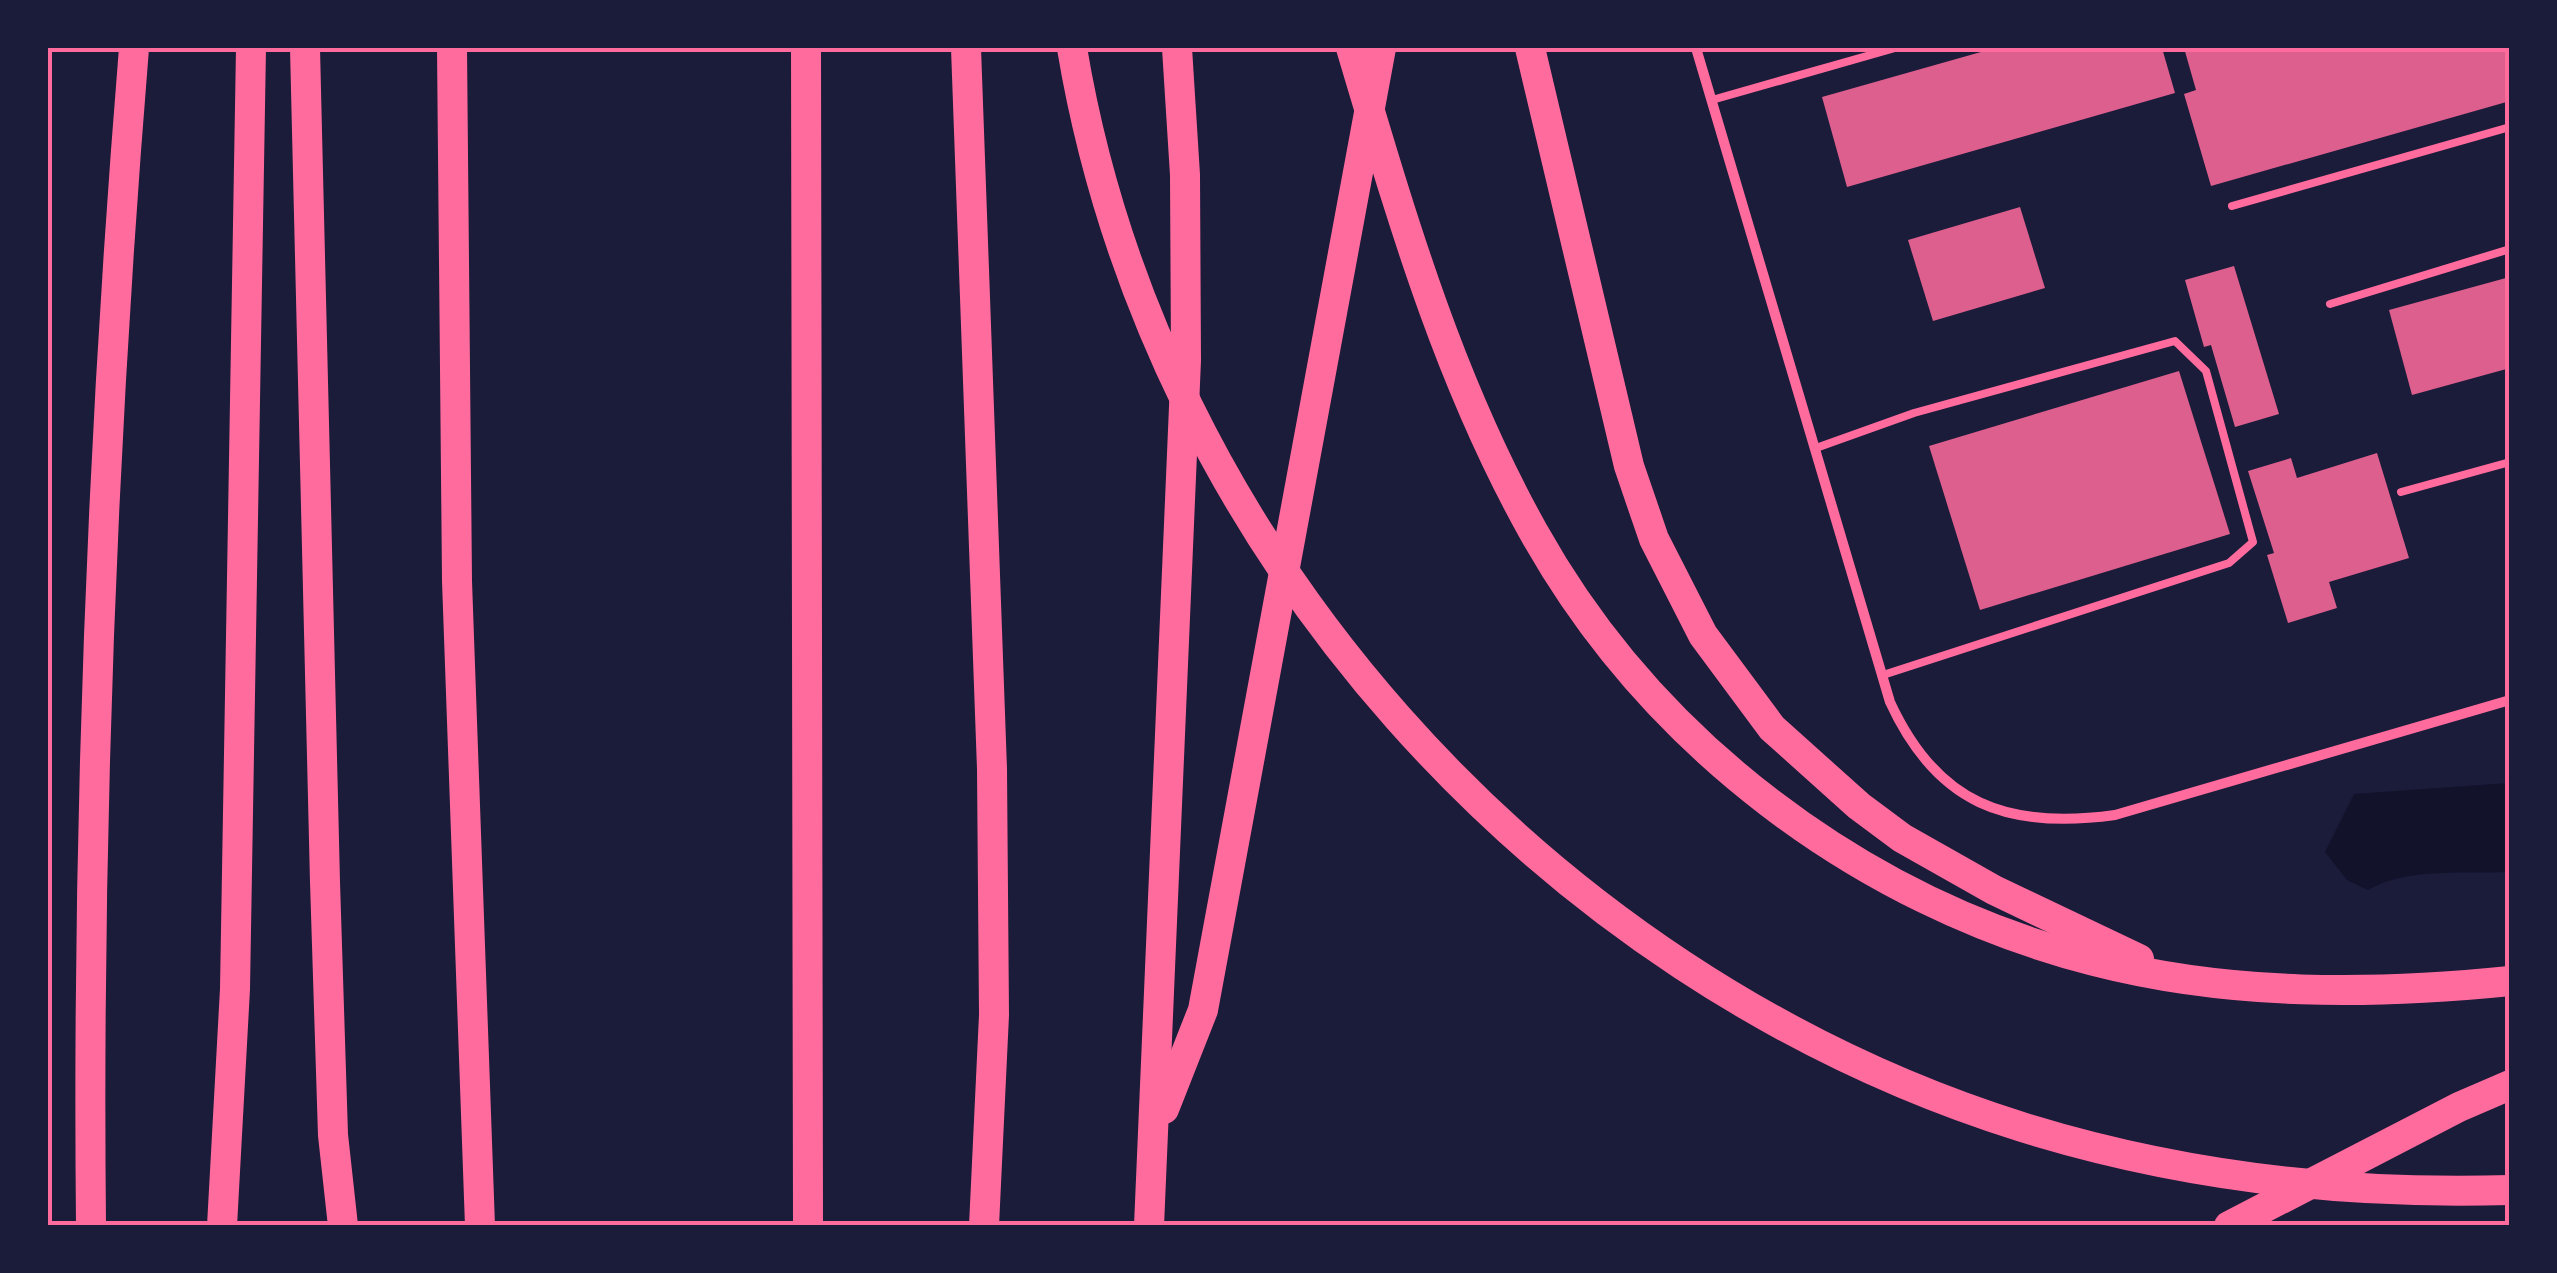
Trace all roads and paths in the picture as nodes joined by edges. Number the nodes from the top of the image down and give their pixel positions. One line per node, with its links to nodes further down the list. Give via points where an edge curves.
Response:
1 (134, 48): 29 (highway, via 97,755)
2 (251, 48): 30 (highway, via 236,970)
3 (305, 48): 31 (highway, via 333,1136)
4 (452, 48): 32 (highway, via 457,581)
5 (806, 48): 33 (highway)
6 (966, 48): 34 (highway, via 992,769 994,1015)
7 (1072, 48): 28 (highway, via 1106,195 1145,305 1255,527 1378,697 1533,854 1647,941 1766,1016 1892,1077 2022,1127 2160,1163 2298,1185)
8 (1177, 48): 27 (highway, via 1186,360)
9 (1352, 48): 24 (highway, via 1413,256 1471,407 1535,535 1615,654 1716,760 1771,805 1892,883 2026,940)
10 (1381, 48): 27 (highway, via 1203,1010)
11 (1530, 48): 24 (highway, via 1629,466 1654,540 1712,649 1772,728 1902,838)
12 (1696, 48): 14 (street)
13 (1895, 48): 14 (lane)
14 (1712, 100): 19 (street)
15 (2510, 127): 16 (lane)
16 (2232, 206)
17 (2510, 249): 18 (lane)
18 (2330, 304)
19 (1816, 448): 22 (street); 22 (lane, via 1914,413 2176,341 2206,371 2253,542 2229,563)
20 (2510, 462): 21 (lane)
21 (2401, 492)
22 (1883, 675): 23 (street, via 1908,741 1934,770 1966,796 2008,813 2048,819 2114,815)
23 (2510, 700)
24 (2172, 977): 25 (highway, via 2302,990)
25 (2510, 981)
26 (2510, 1085): 36 (highway)
27 (1154, 1135): 35 (highway)
28 (2510, 1190)
29 (91, 1226)
30 (222, 1226)
31 (343, 1226)
32 (480, 1226)
33 (808, 1226)
34 (984, 1226)
35 (1149, 1226)
36 (2229, 1226)

